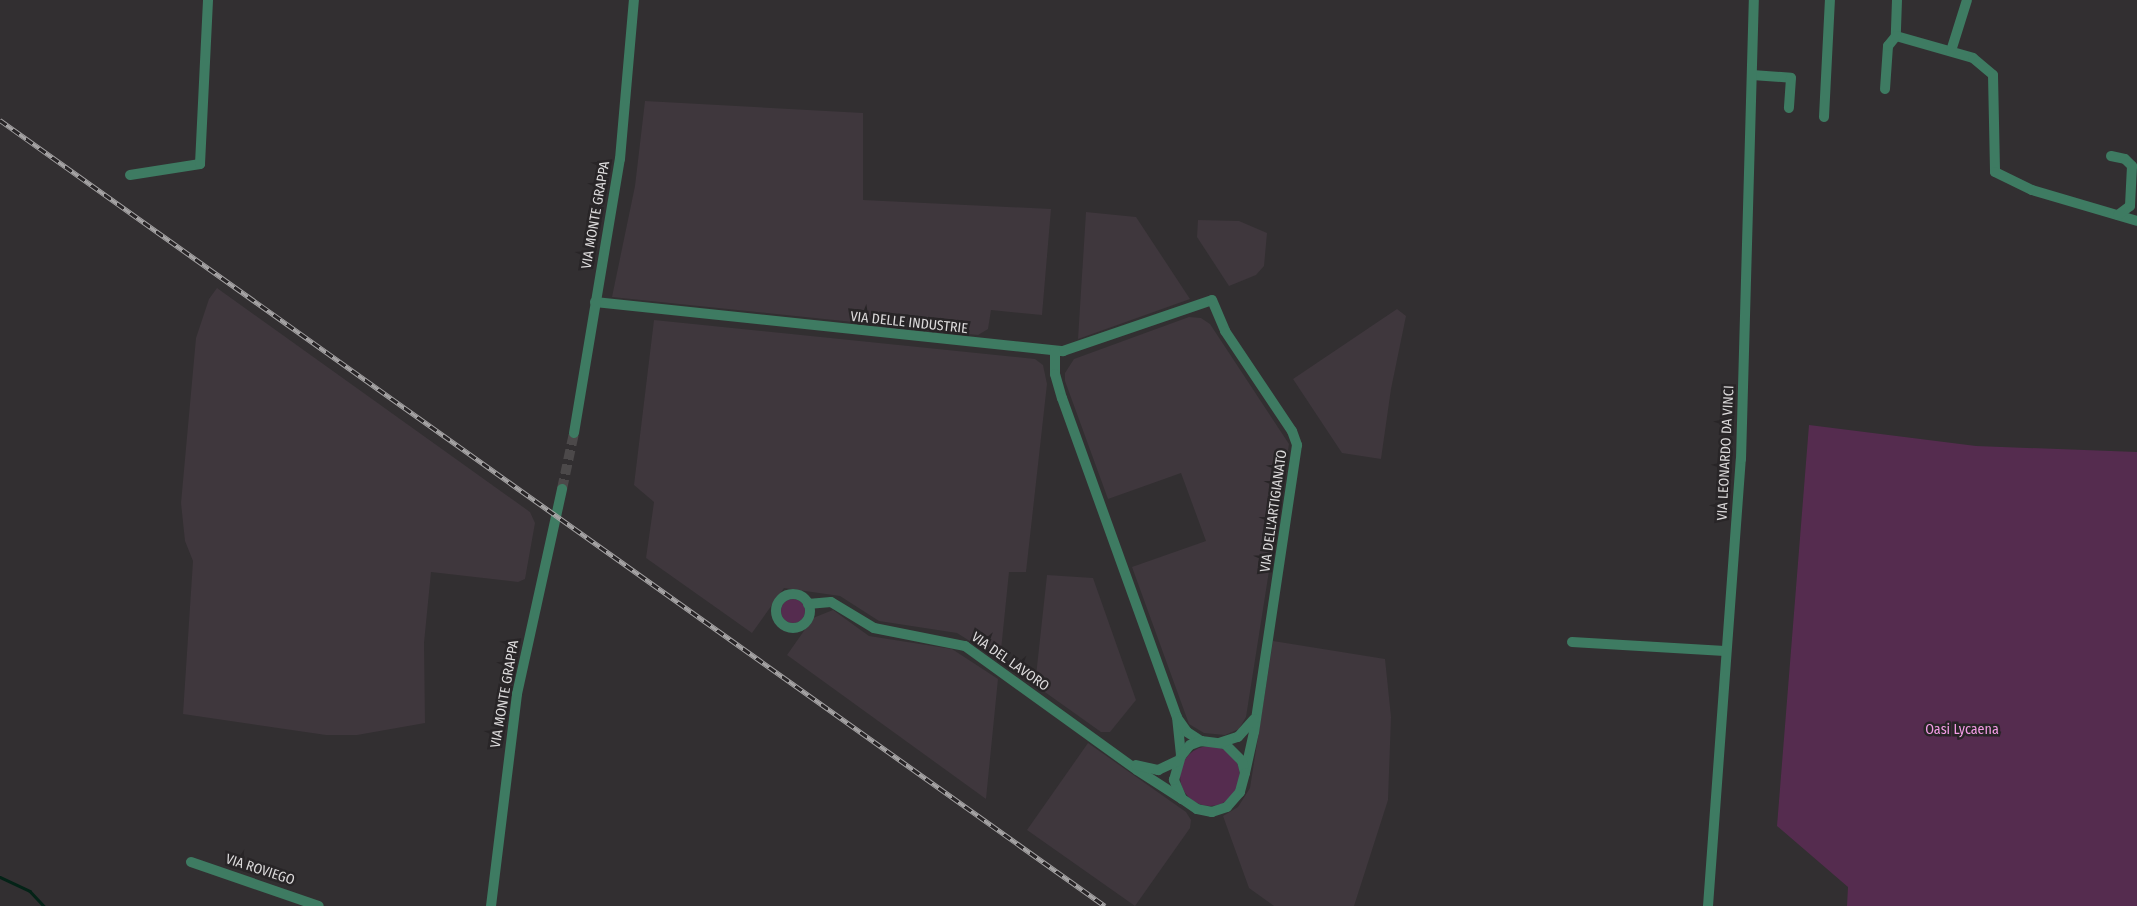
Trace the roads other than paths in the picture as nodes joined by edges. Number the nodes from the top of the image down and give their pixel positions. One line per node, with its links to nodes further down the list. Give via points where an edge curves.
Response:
1 (208, 0): 14 (street, via 200,164)
2 (634, 0): 18 (street, VIA MONTE GRAPPA, via 620,159)
3 (1754, 0): 9 (street, VIA LEONARDO DA VINCI)
4 (1830, 0): 12 (street)
5 (1897, 0): 7 (street)
6 (1967, 0): 8 (street)
7 (1896, 36): 8 (street); 10 (street, via 1888,46)
8 (1951, 51): 15 (street, via 1973,58 1993,75 1995,172 2032,190)
9 (1752, 75): 11 (street, via 1791,78); 24 (street, VIA LEONARDO DA VINCI, via 1741,449)
10 (1885, 89)
11 (1789, 108)
12 (1824, 117)
13 (2111, 156): 15 (street, via 2125,159 2132,166 2130,206)
14 (130, 175)
15 (2118, 215): 16 (street)
16 (2137, 221)
17 (1212, 300): 19 (street, VIA DELLE INDUSTRIE, via 1078,348); 26 (street, VIA DELL'ARTIGIANATO, via 1225,331 1292,431 1297,445)
18 (595, 302): 19 (street, VIA DELLE INDUSTRIE); 20 (street, VIA MONTE GRAPPA)
19 (1055, 351): 25 (street, via 1055,374 1062,398)
20 (574, 433)
21 (562, 489): 35 (street, VIA MONTE GRAPPA, via 517,694)
22 (808, 604): 30 (street, VIA DEL LAVORO, via 832,602 874,628 957,642)
23 (1572, 642): 24 (street)
24 (1725, 651): 36 (street, VIA LEONARDO DA VINCI)
25 (1177, 717): 27 (street, via 1188,732); 29 (street)
26 (1254, 719): 28 (street, via 1238,737); 31 (street, VIA DELL'ARTIGIANATO)
27 (1201, 741): 28 (street); 29 (street, via 1190,745)
28 (1219, 743): 31 (street, via 1238,755)
29 (1179, 759): 30 (street, VIA DEL LAVORO, via 1158,770); 32 (street, via 1174,780)
30 (1128, 761): 32 (street, VIA DEL LAVORO)
31 (1245, 773): 32 (street, VIA DELL'ARTIGIANATO, via 1234,801 1220,810 1197,809)
32 (1182, 799)
33 (191, 862): 34 (street, VIA ROVIEGO)
34 (319, 906)
35 (491, 906)
36 (1708, 906)

